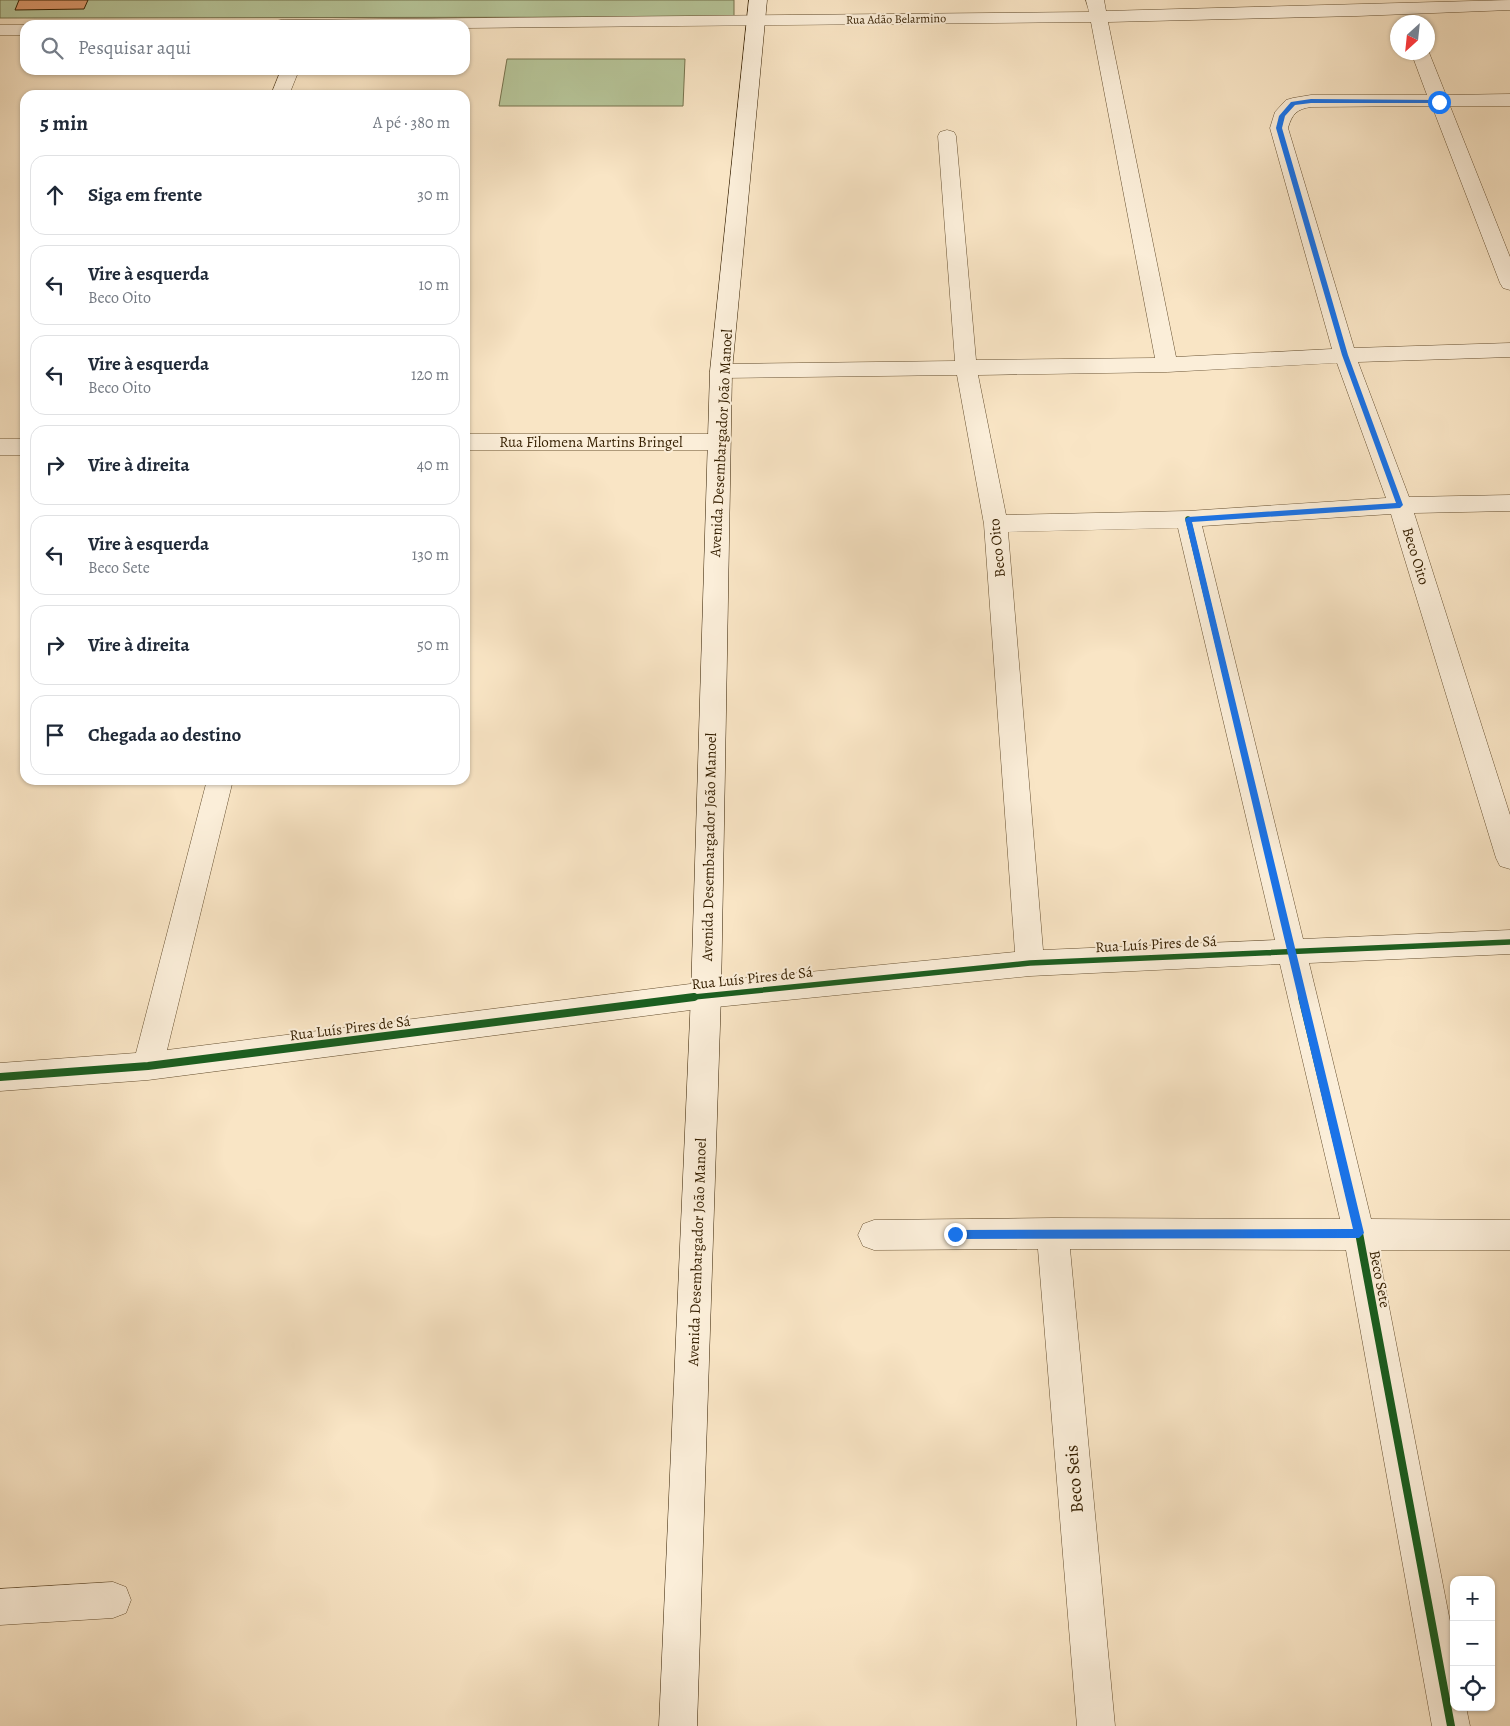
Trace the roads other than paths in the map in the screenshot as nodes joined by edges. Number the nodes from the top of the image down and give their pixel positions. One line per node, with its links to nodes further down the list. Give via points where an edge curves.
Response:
1 (940, 0): 9 (street)
2 (1426, 5): 3 (street, Rua Adão Belarmino); 8 (street, Rua Adão Belarmino)
3 (1510, 5)
4 (1232, 7): 5 (street, Rua Adão Belarmino); 7 (street, Rua Adão Belarmino)
5 (1096, 8): 9 (street, Rua Adão Belarmino); 22 (street)
6 (757, 10): 9 (street, Rua Adão Belarmino); 10 (street, Rua Adão Belarmino); 24 (street, Avenida Desembargador João Manoel)
7 (1390, 15)
8 (1407, 15)
9 (941, 19)
10 (458, 20)
11 (0, 30): 12 (street)
12 (20, 30)
13 (1423, 60): 17 (street)
14 (288, 75): 15 (street)
15 (282, 90)
16 (1510, 100): 17 (street)
17 (1439, 102): 19 (street); 21 (street, Beco Oito, via 1311,101 1293,104 1282,116 1279,128)
18 (947, 136): 23 (street, Beco Oito)
19 (1510, 283)
20 (1510, 350): 21 (street)
21 (1345, 355): 22 (street); 30 (street, Beco Oito)
22 (1167, 365): 23 (street)
23 (966, 368): 24 (street); 32 (street, Beco Oito)
24 (722, 371): 26 (street, Avenida Desembargador João Manoel)
25 (470, 442): 26 (street, Rua Filomena Martins Bringel)
26 (718, 442): 38 (street, Avenida Desembargador João Manoel)
27 (0, 447): 28 (street)
28 (20, 447)
29 (1510, 503): 30 (street)
30 (1400, 505): 31 (street); 34 (street, Beco Oito)
31 (1188, 519): 32 (street); 36 (street, Beco Sete)
32 (996, 524): 37 (street, Beco Oito)
33 (219, 785): 39 (street)
34 (1510, 858)
35 (1510, 942): 36 (street, Rua Luís Pires de Sá)
36 (1290, 950): 37 (street, Rua Luís Pires de Sá); 42 (street, Beco Sete)
37 (1030, 963): 38 (street, Rua Luís Pires de Sá)
38 (706, 995): 39 (street, Rua Luís Pires de Sá); 47 (street, Avenida Desembargador João Manoel)
39 (148, 1066): 40 (street, Rua Luís Pires de Sá)
40 (0, 1077)
41 (1053, 1233): 42 (street); 43 (street); 48 (street, Beco Seis)
42 (1359, 1233): 44 (street); 49 (street, Beco Sete)
43 (874, 1235)
44 (1510, 1235)
45 (113, 1600): 46 (street)
46 (0, 1607)
47 (678, 1726)
48 (1096, 1726)
49 (1451, 1726)

